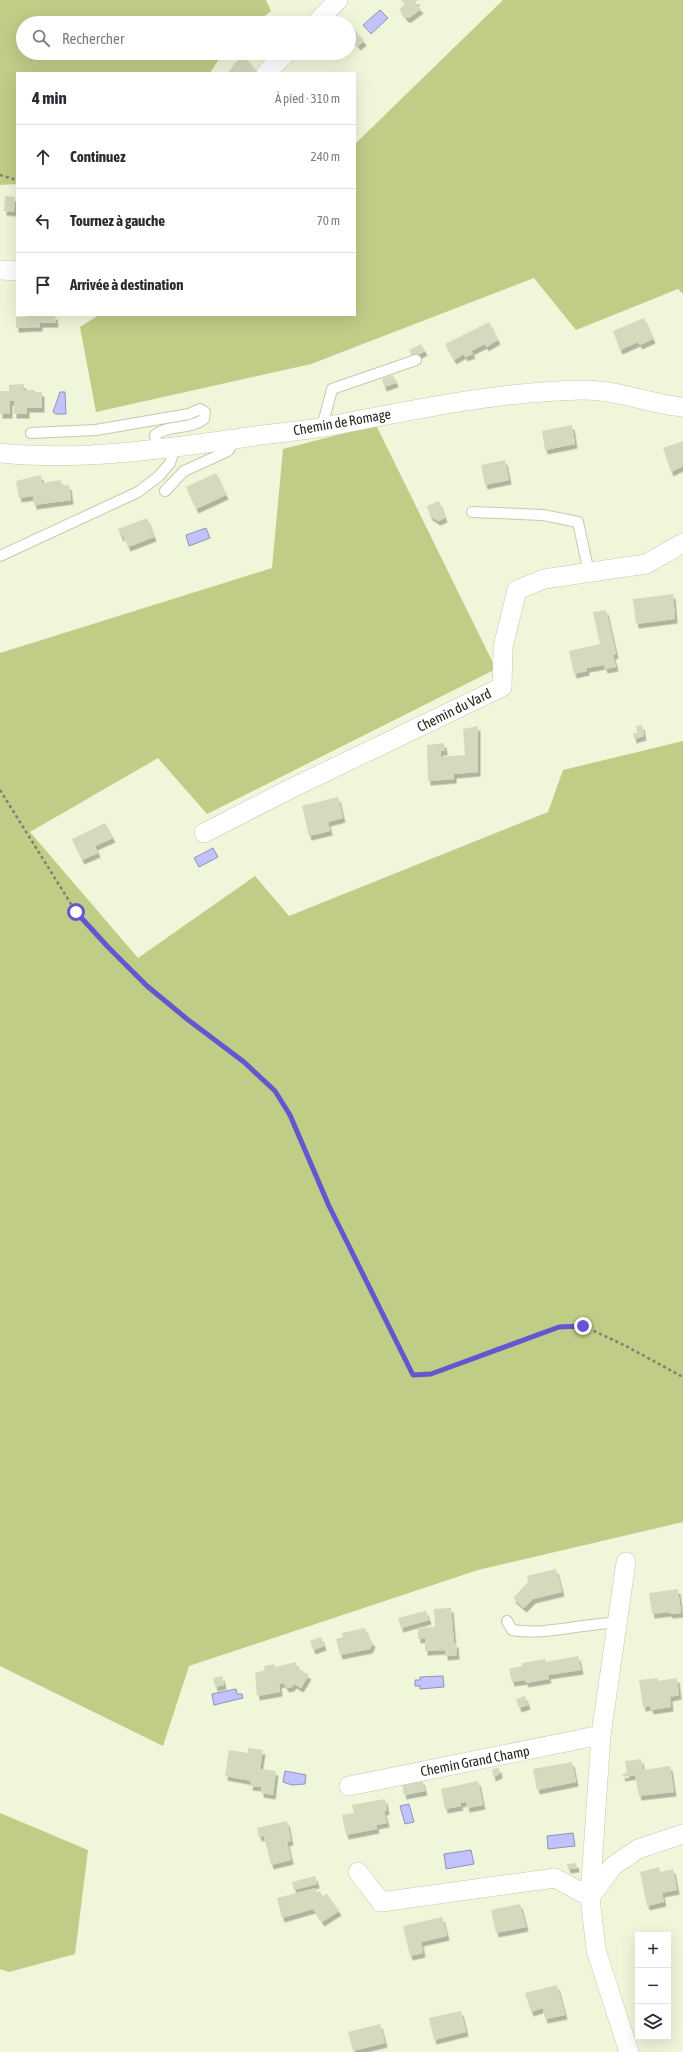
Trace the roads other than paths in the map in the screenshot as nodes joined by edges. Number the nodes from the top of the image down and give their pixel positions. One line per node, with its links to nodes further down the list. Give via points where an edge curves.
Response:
1 (338, 0): 2 (street)
2 (323, 16)
3 (279, 60): 4 (street)
4 (267, 72)
5 (0, 270): 6 (street)
6 (16, 271)
7 (416, 360): 9 (lane, via 332,389)
8 (683, 407): 9 (street, Chemin de Romage, via 593,390 560,391 521,394 405,411)
9 (322, 427): 11 (street, Chemin de Romage)
10 (31, 433): 12 (lane, via 96,430 189,414 200,409 205,412 204,418 198,423 164,430 155,435 157,445)
11 (236, 438): 12 (street, Chemin de Romage); 14 (lane, via 228,451 184,471)
12 (168, 448): 13 (street, Chemin de Romage, via 83,455); 17 (lane, via 172,457 170,463 159,476 138,492)
13 (0, 453)
14 (165, 491)
15 (472, 512): 18 (lane, via 543,515 578,522)
16 (683, 542): 18 (street, Chemin du Vard, via 646,564)
17 (0, 556)
18 (589, 573): 19 (street, Chemin du Vard, via 544,578 517,590 503,647 502,687)
19 (204, 833)
20 (626, 1562): 22 (street)
21 (507, 1621): 22 (lane, via 512,1630 529,1633 596,1623)
22 (617, 1623): 23 (street)
23 (600, 1735): 24 (street, Chemin Grand Champ); 27 (street)
24 (349, 1786)
25 (683, 1834): 27 (street, via 638,1850 613,1866)
26 (358, 1872): 27 (street, via 381,1902 555,1878)
27 (590, 1897): 28 (street, via 596,1950)
28 (629, 2052)

